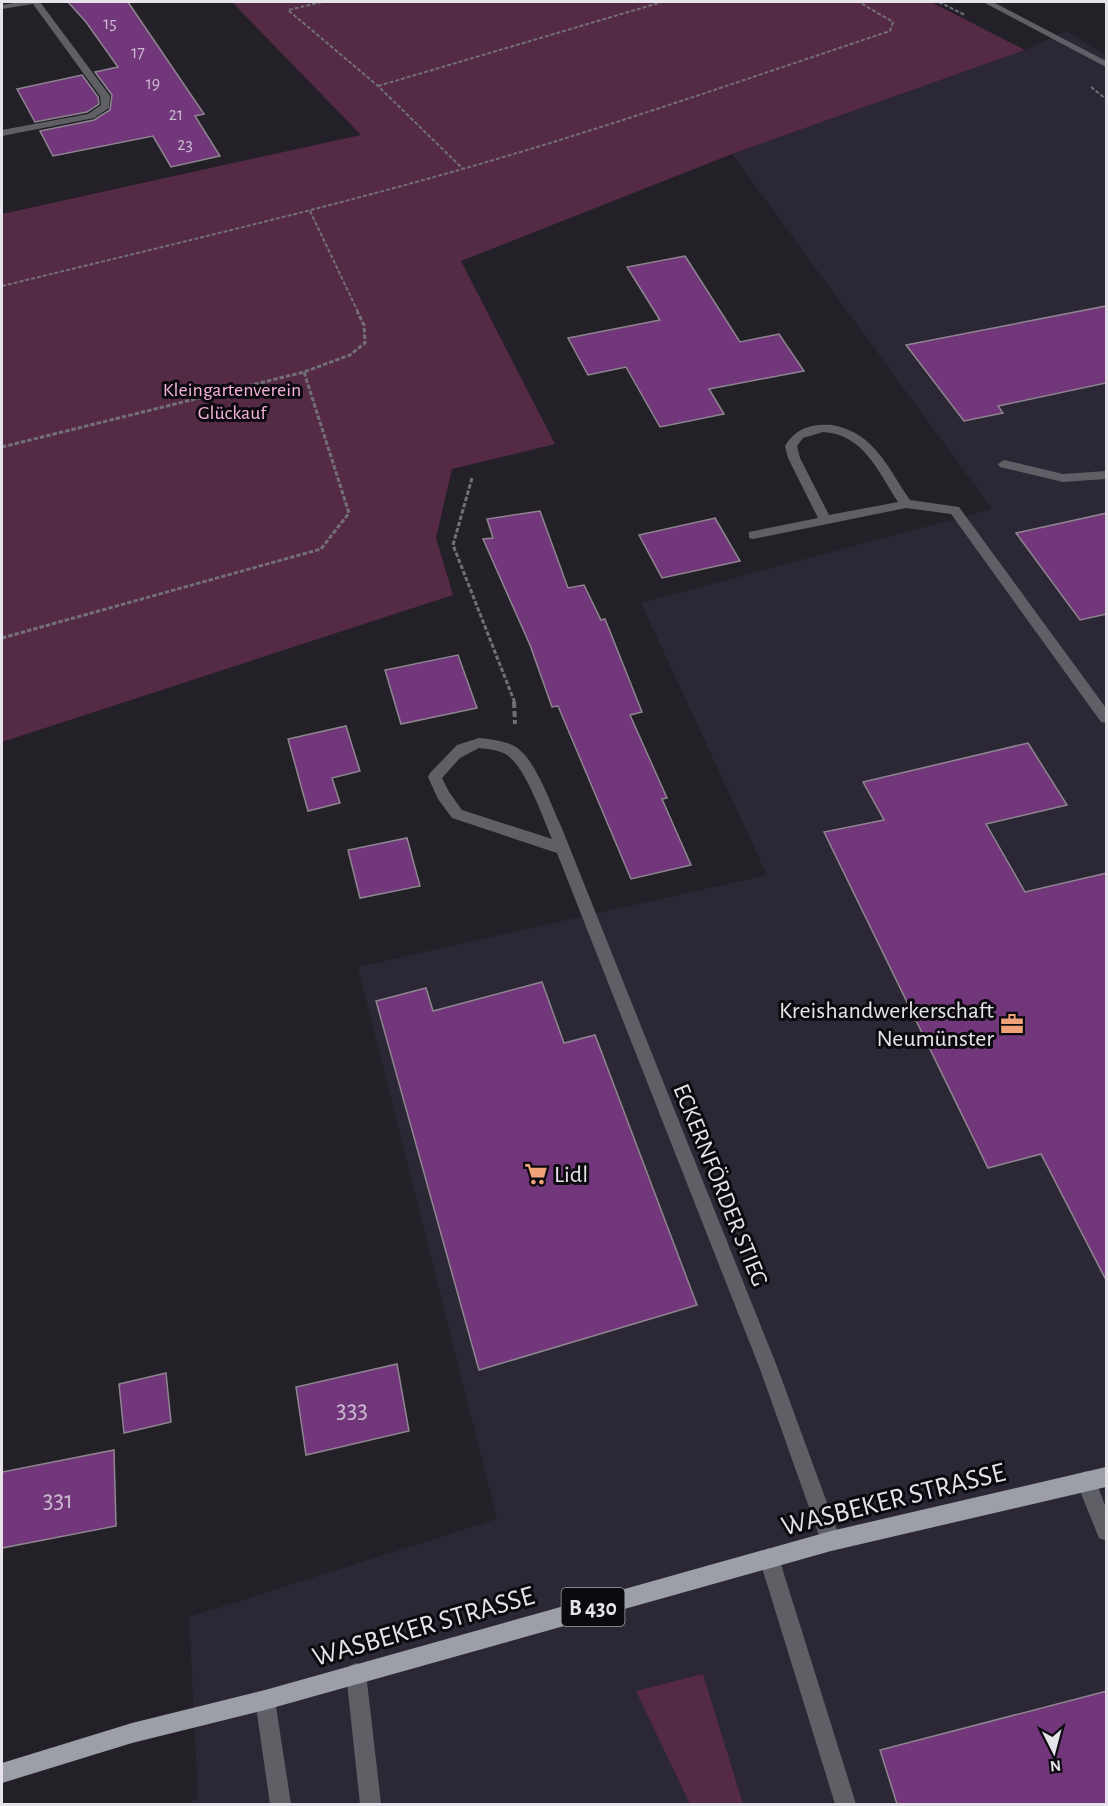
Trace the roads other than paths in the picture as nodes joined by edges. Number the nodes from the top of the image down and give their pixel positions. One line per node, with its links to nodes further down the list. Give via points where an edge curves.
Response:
1 (31, 2): 4 (street)
2 (36, 2): 6 (street, via 105,96 106,106 90,116)
3 (987, 2): 5 (street)
4 (2, 7)
5 (1107, 64)
6 (2, 133)
7 (1004, 464): 8 (street, via 1063,478)
8 (1107, 475)
9 (906, 504): 10 (street); 10 (street, via 861,441 828,429 814,430 799,435 791,446); 12 (street, via 955,510)
10 (826, 521): 11 (street)
11 (753, 535)
12 (1107, 718)
13 (561, 848): 13 (street, ECKERNFÖRDER STIEG, via 529,775 513,752 492,744 472,743 450,757 435,777 457,814); 17 (street, ECKERNFÖRDER STIEG, via 769,1369)
14 (1107, 1477): 15 (main road, WASBEKER STRASSE / B 430)
15 (1086, 1482): 16 (street); 17 (main road, WASBEKER STRASSE / B 430)
16 (1107, 1531)
17 (831, 1541): 18 (main road, WASBEKER STRASSE / B 430)
18 (769, 1557): 19 (main road, WASBEKER STRASSE / B 430); 24 (street)
19 (356, 1673): 20 (main road, WASBEKER STRASSE / B 430); 23 (street)
20 (265, 1700): 21 (main road, WASBEKER STRASSE / B 430, via 132,1733); 22 (street)
21 (2, 1773)
22 (281, 1804)
23 (371, 1804)
24 (846, 1804)

